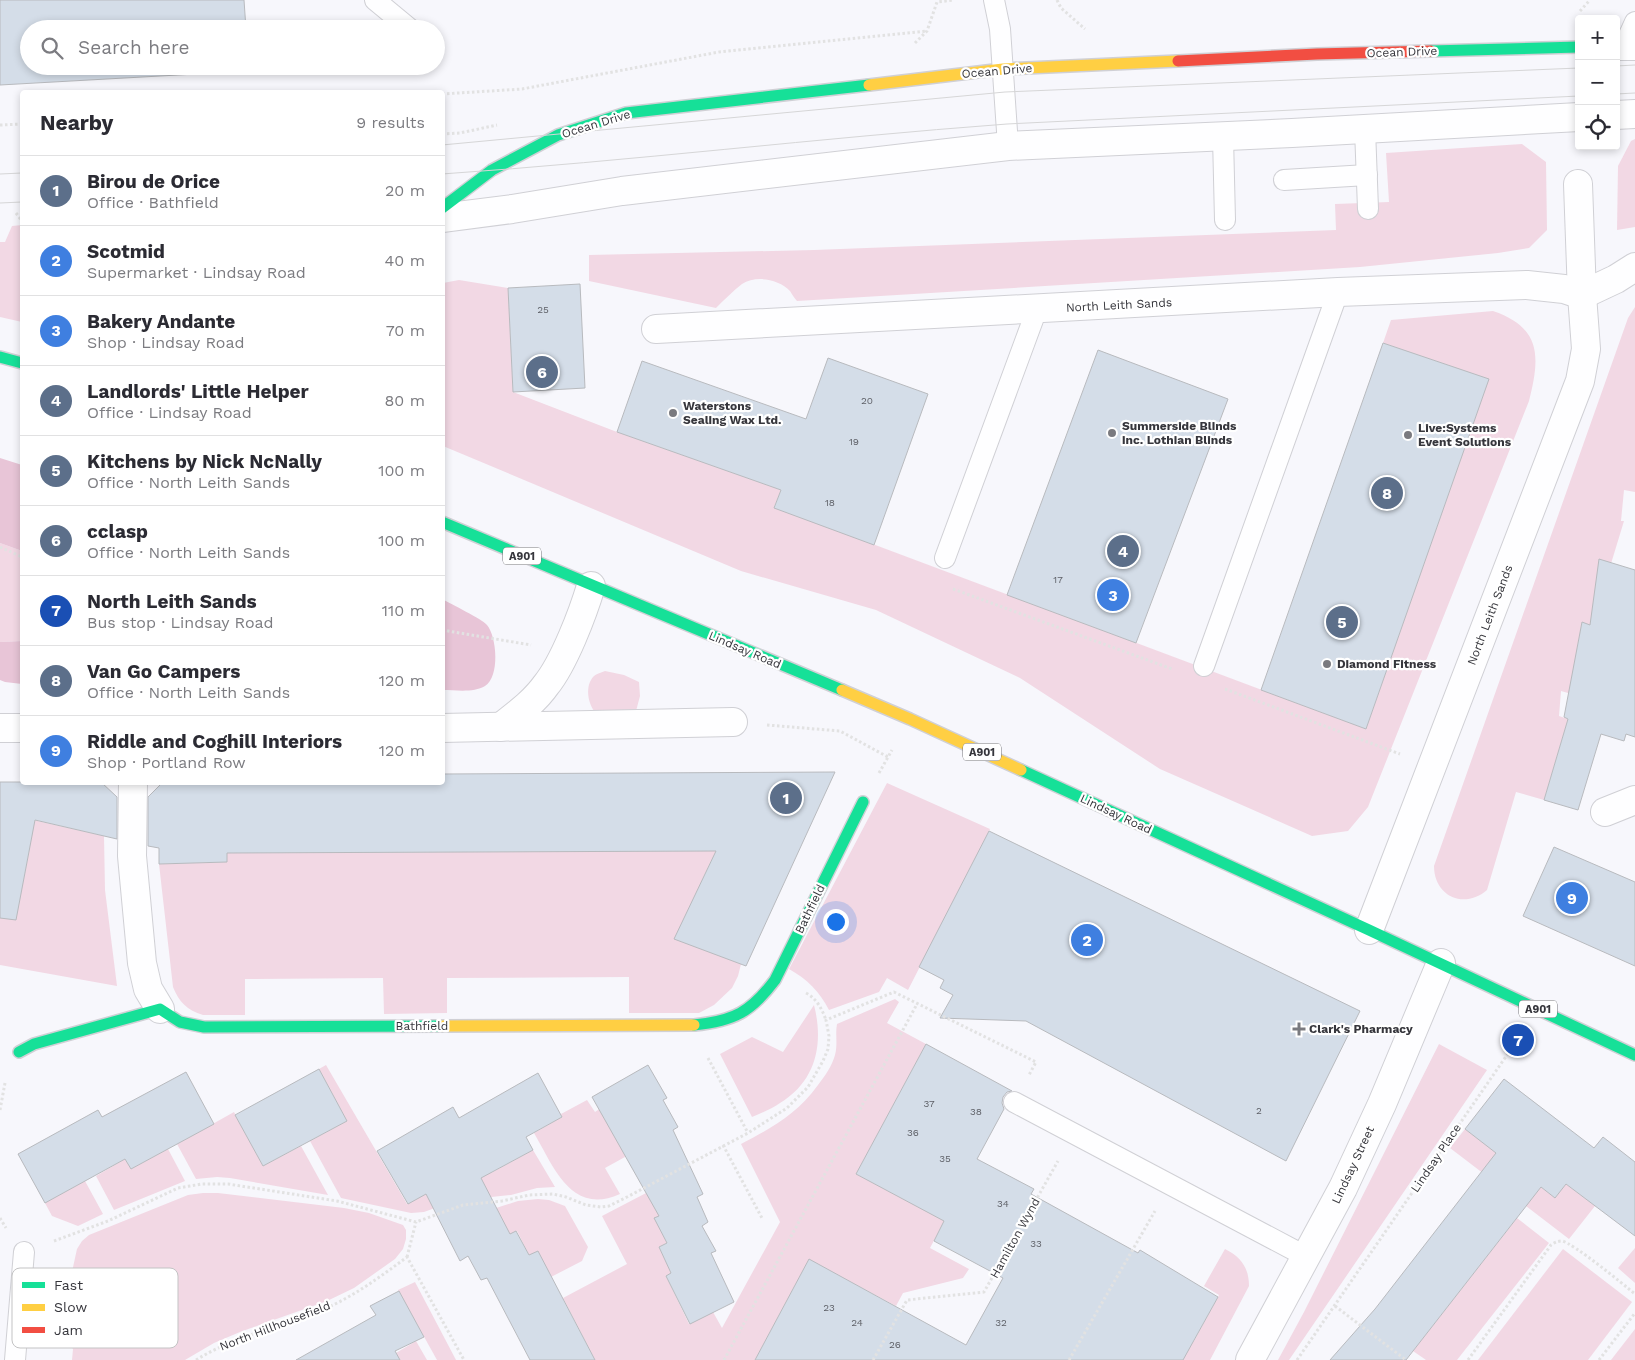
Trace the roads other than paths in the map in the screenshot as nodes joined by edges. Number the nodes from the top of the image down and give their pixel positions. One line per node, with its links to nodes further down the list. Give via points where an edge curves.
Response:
1 (375, 0): 3 (lane)
2 (994, 0): 7 (lane)
3 (399, 20)
4 (1635, 22): 5 (lane)
5 (1625, 46)
6 (1575, 47): 7 (street, Ocean Drive)
7 (1003, 69): 13 (lane); 17 (street, Ocean Drive, via 626,113 558,135 492,170)
8 (1635, 114): 9 (street)
9 (1620, 116)
10 (1575, 117): 11 (street)
11 (1365, 129): 12 (street); 14 (lane)
12 (1224, 137): 13 (street); 20 (lane)
13 (1008, 146): 19 (street, via 622,191)
14 (1367, 175): 15 (lane); 18 (lane)
15 (1284, 180)
16 (1578, 184): 23 (street, North Leith Sands)
17 (445, 206)
18 (1368, 210)
19 (445, 218)
20 (1225, 220)
21 (1635, 267): 23 (street)
22 (1338, 292): 23 (street, North Leith Sands, via 1527,285 1564,289); 24 (street, North Leith Sands); 31 (lane)
23 (1582, 295): 41 (street, North Leith Sands, via 1586,349 1580,381)
24 (1037, 309): 25 (street, North Leith Sands); 29 (lane)
25 (656, 329)
26 (0, 357): 27 (street)
27 (20, 362)
28 (445, 523): 30 (street, Lindsay Road / A901)
29 (945, 558)
30 (590, 586): 33 (street, via 564,652 543,689); 41 (street, Lindsay Road / A901, via 910,719)
31 (1204, 666)
32 (733, 722): 33 (street)
33 (501, 727): 36 (street)
34 (0, 728): 35 (street)
35 (20, 728)
36 (445, 728)
37 (133, 785): 43 (street, Bathfield, via 132,856 141,954 148,989)
38 (1635, 800): 40 (street)
39 (863, 802): 43 (street, Bathfield, via 775,980 764,995 745,1011 724,1021 690,1025 204,1028 182,1023)
40 (1605, 812)
41 (1369, 930): 42 (street, Lindsay Road / A901)
42 (1441, 963): 45 (street, Lindsay Road / A901); 48 (street, Lindsay Street, via 1378,1112)
43 (160, 1009): 44 (street, via 34,1044)
44 (19, 1052)
45 (1635, 1056)
46 (1014, 1102): 48 (lane)
47 (24, 1252): 49 (lane)
48 (1307, 1257): 50 (street, Lindsay Street)
49 (23, 1268)
50 (1250, 1360)

